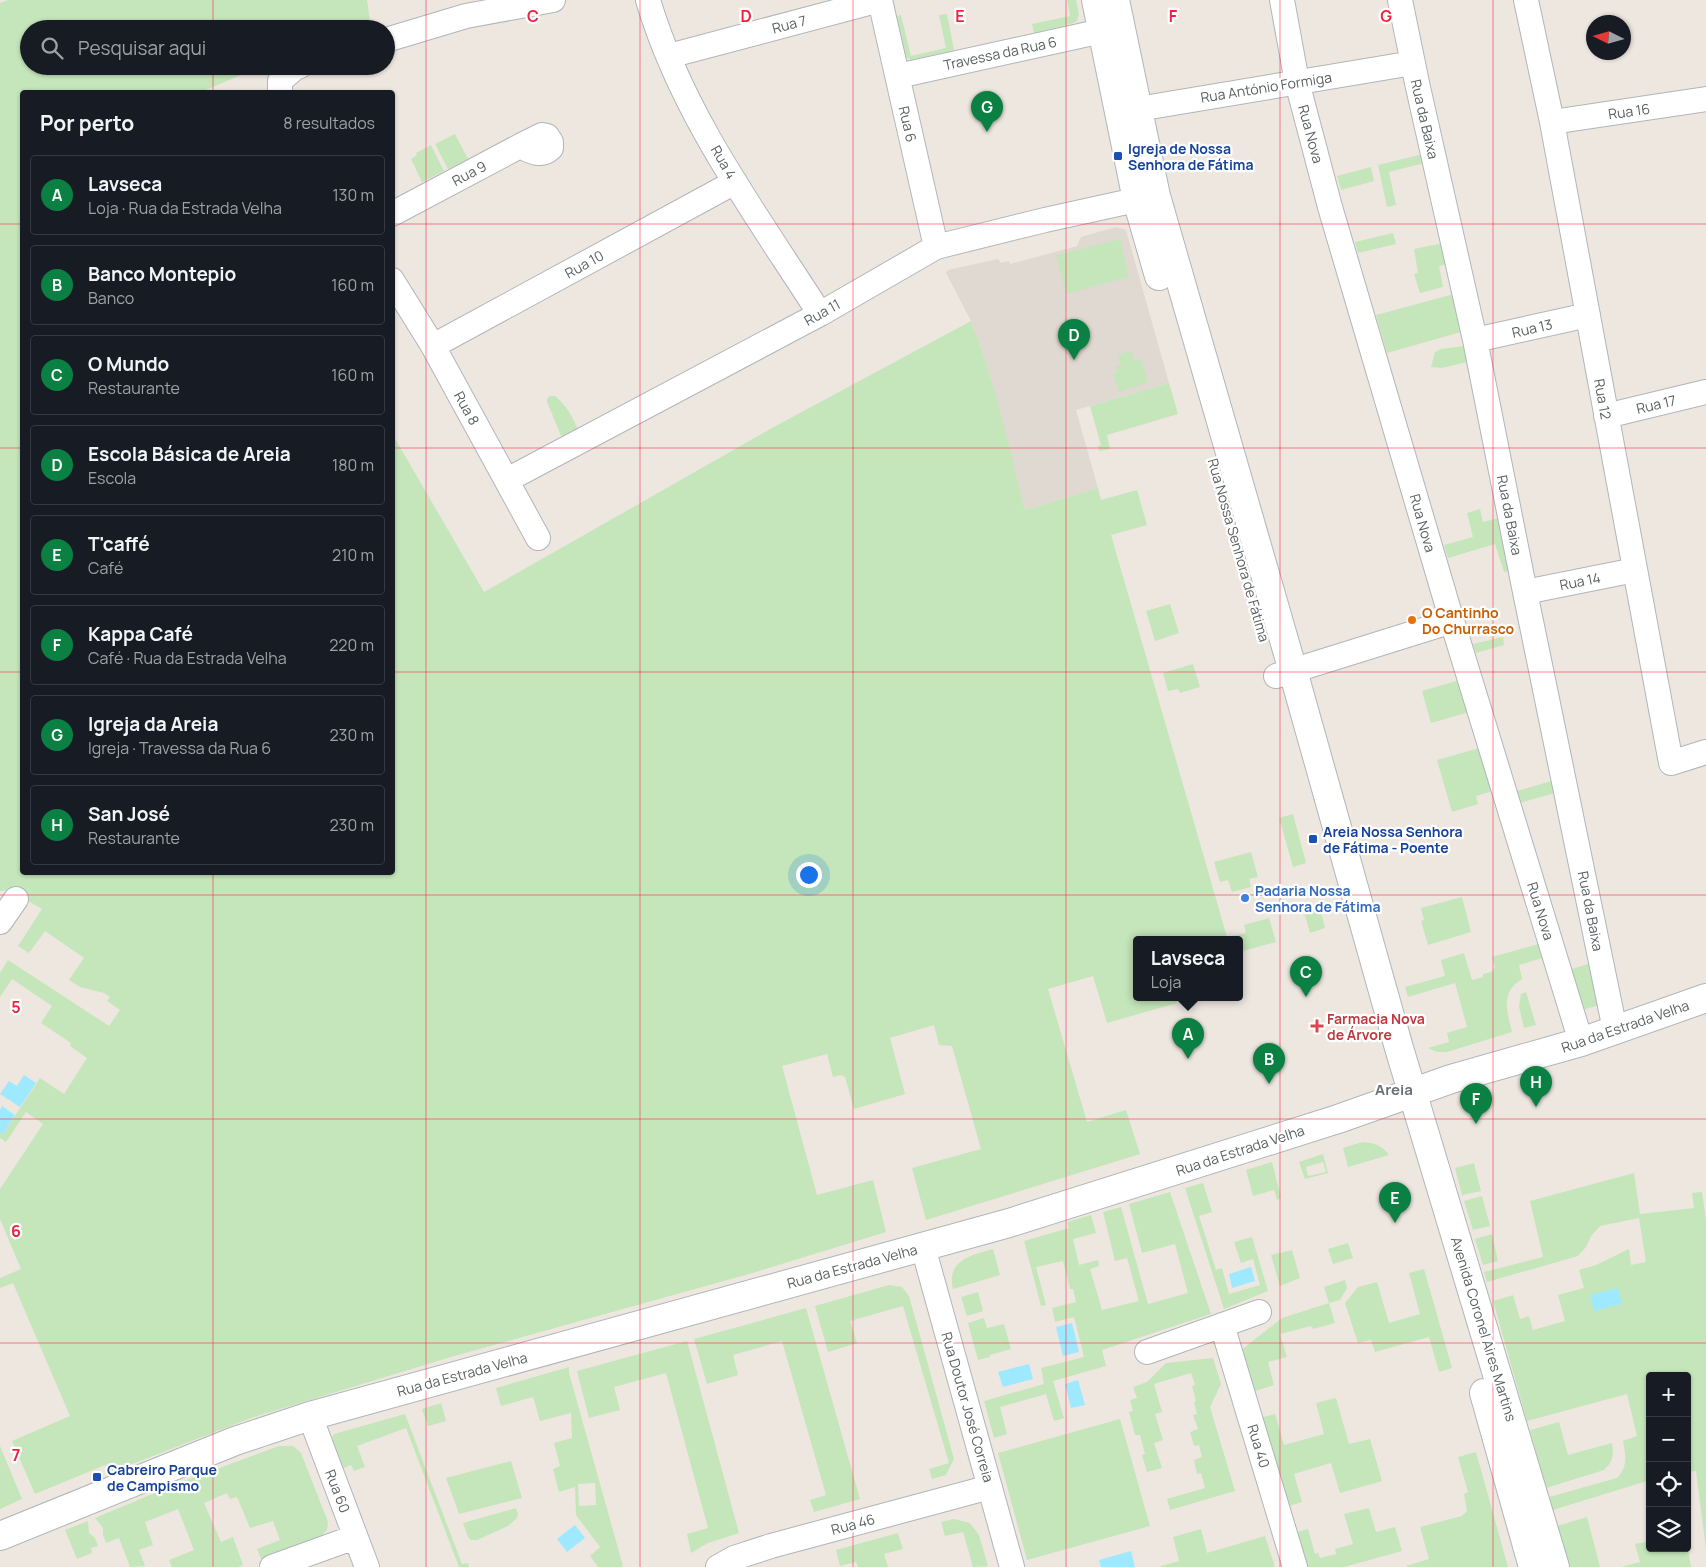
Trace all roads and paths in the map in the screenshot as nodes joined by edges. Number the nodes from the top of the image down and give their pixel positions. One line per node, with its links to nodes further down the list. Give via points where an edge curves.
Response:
1 (553, 0): 10 (street, via 466,16)
2 (648, 0): 11 (street, Rua 4)
3 (880, 0): 11 (street, Rua 7); 14 (street, Rua 6)
4 (1096, 0): 9 (street, Rua Nossa Senhora de Fátima)
5 (1116, 0): 18 (street, Rua Nossa Senhora de Fátima)
6 (1282, 0): 15 (street, Rua Nova)
7 (1400, 0): 12 (street, Rua da Baixa)
8 (1526, 0): 19 (street, Rua 12)
9 (1102, 31): 14 (street, Travessa da Rua 6); 18 (street, Rua Nossa Senhora de Fátima)
10 (395, 37)
11 (669, 56): 21 (street, Rua 4)
12 (1413, 63): 15 (street, Rua António Formiga); 28 (street, Rua da Baixa)
13 (286, 75): 16 (street, via 280,81)
14 (898, 76): 24 (street, Rua 6)
15 (1297, 82): 18 (street, Rua António Formiga); 36 (street, Rua Nova, via 1330,207)
16 (280, 90)
17 (1706, 99): 19 (street, Rua 16)
18 (1129, 110): 22 (street, Rua Nossa Senhora de Fátima)
19 (1552, 122): 27 (street, Rua 12)
20 (547, 136): 23 (street, Rua 9, via 542,135 520,146)
21 (735, 182): 26 (street, Rua 4); 29 (street, Rua 10)
22 (1146, 198): 24 (street, Rua 11); 37 (street, Rua Nossa Senhora de Fátima)
23 (395, 212)
24 (936, 247): 26 (street, Rua 11)
25 (395, 285): 29 (street, Rua 8)
26 (820, 314): 32 (street, Rua 11)
27 (1588, 315): 28 (street, Rua 13); 31 (street, Rua 12)
28 (1476, 340): 35 (street, Rua da Baixa)
29 (433, 346): 32 (street, Rua 8)
30 (1706, 392): 31 (street, Rua 17)
31 (1606, 416): 34 (street, Rua 12)
32 (507, 480): 33 (street, Rua 8)
33 (538, 538)
34 (1635, 570): 35 (street, Rua 14); 38 (street, Rua 12, via 1671,762)
35 (1525, 592): 42 (street, Rua da Baixa)
36 (1452, 621): 37 (street); 43 (street, Rua Nova)
37 (1285, 673): 44 (street, Rua Nossa Senhora de Fátima)
38 (1706, 752)
39 (16, 899): 40 (street)
40 (0, 922)
41 (1706, 998): 42 (street, Rua da Estrada Velha)
42 (1615, 1030): 43 (street, Rua da Estrada Velha)
43 (1581, 1042): 44 (street, Rua da Estrada Velha)
44 (1406, 1094): 45 (street, Rua da Estrada Velha, via 1174,1172); 58 (street, Avenida Coronel Aires Martins); 59 (street, Avenida Coronel Aires Martins)
45 (923, 1247): 49 (street, Rua da Estrada Velha); 50 (street, Rua Doutor José Correia)
46 (1259, 1312): 47 (street)
47 (1222, 1325): 48 (street); 57 (street, Rua 40)
48 (1147, 1352)
49 (310, 1416): 51 (street, Rua da Estrada Velha, via 235,1441); 52 (street, Rua 60)
50 (990, 1487): 53 (street, Rua 46, via 770,1546); 56 (street, Rua Doutor José Correia)
51 (0, 1536)
52 (355, 1537): 54 (street); 55 (street, Rua 60)
53 (729, 1564)
54 (272, 1567)
55 (367, 1567)
56 (1012, 1567)
57 (1295, 1567)
58 (1533, 1567)
59 (1556, 1567)

